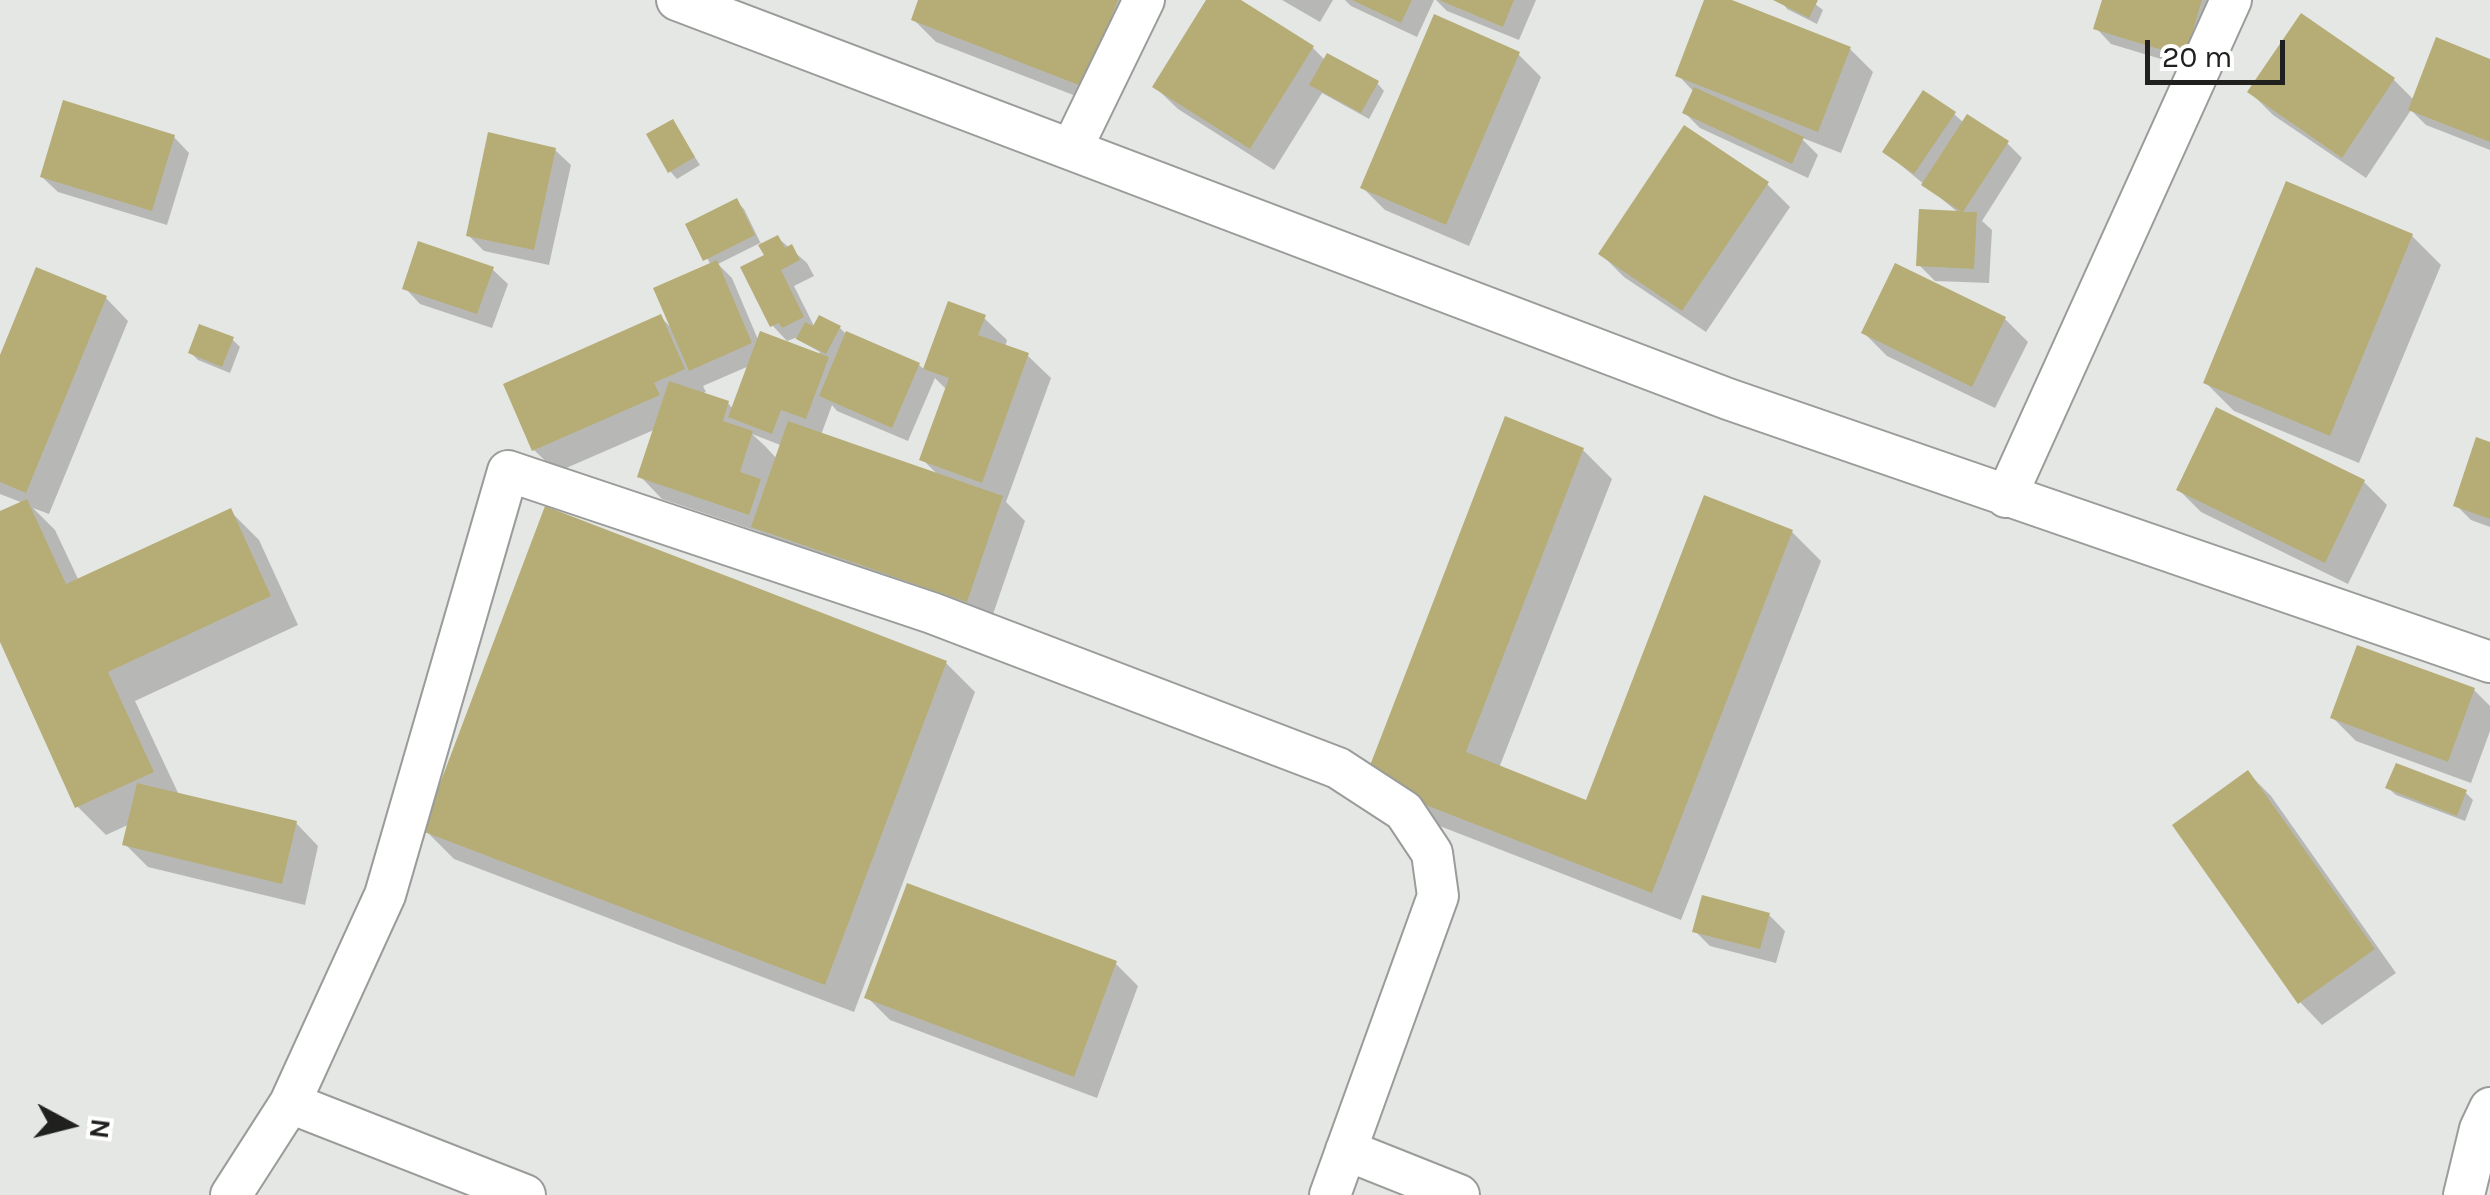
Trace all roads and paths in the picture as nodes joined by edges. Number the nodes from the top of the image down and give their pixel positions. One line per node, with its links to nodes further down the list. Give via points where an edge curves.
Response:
1 (677, 0): 4 (street)
2 (1144, 0): 4 (street)
3 (2231, 0): 5 (street)
4 (1072, 148): 5 (street, via 1728,400)
5 (2006, 497): 6 (street)
6 (2490, 662)
7 (290, 1103): 9 (street, via 384,896 508,471 951,620 1338,768 1404,811 1432,853 1438,896); 10 (street); 11 (street)
8 (2490, 1108): 14 (street)
9 (1346, 1150): 12 (street); 13 (street)
10 (231, 1195)
11 (525, 1195)
12 (1330, 1195)
13 (1459, 1195)
14 (2464, 1195)

